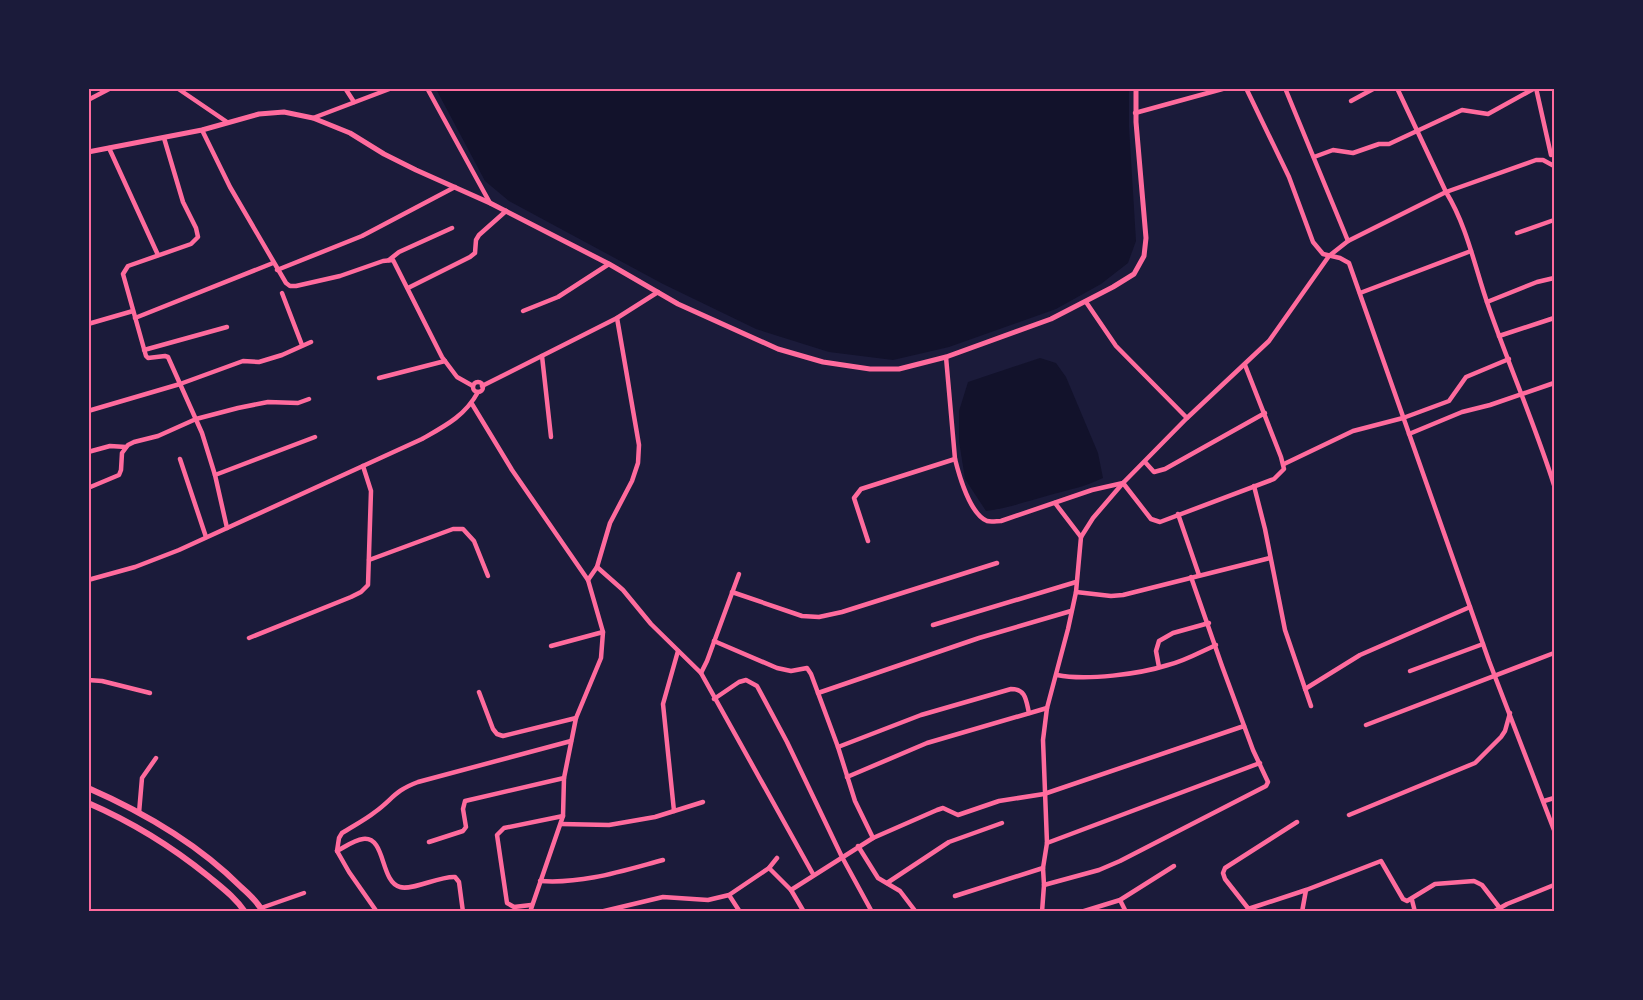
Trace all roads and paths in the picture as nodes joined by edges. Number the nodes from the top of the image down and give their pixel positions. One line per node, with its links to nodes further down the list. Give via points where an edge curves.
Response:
1 (111, 88): 13 (street)
2 (177, 88): 18 (street)
3 (345, 88): 15 (street)
4 (392, 88): 15 (street)
5 (427, 88): 32 (street)
6 (1136, 88): 16 (street)
7 (1226, 88): 16 (street)
8 (1246, 88): 40 (street, via 1313,242 1323,254)
9 (1286, 88): 27 (street)
10 (1375, 88): 14 (street)
11 (1397, 88): 22 (street)
12 (1536, 88): 20 (street); 22 (street, via 1488,114 1462,110)
13 (88, 100)
14 (1351, 101)
15 (354, 102): 17 (street)
16 (1135, 113): 50 (street, via 1146,227 1144,255 1134,274)
17 (313, 117): 18 (street, via 284,112); 30 (street)
18 (226, 122): 21 (street)
19 (1554, 123): 20 (street)
20 (1546, 126): 26 (street)
21 (202, 130): 23 (street); 42 (street)
22 (1416, 131): 27 (street, via 1389,144 1353,153 1333,150); 31 (street)
23 (164, 138): 24 (street); 39 (street, via 198,237 191,244)
24 (109, 148): 25 (street); 39 (street)
25 (88, 152)
26 (1553, 154): 28 (street)
27 (1314, 158): 37 (street)
28 (1543, 160): 29 (street); 31 (street)
29 (1554, 166)
30 (455, 187): 32 (street); 44 (street, via 362,236)
31 (1446, 192): 37 (street); 38 (street)
32 (490, 202): 33 (street)
33 (506, 211): 43 (street); 46 (street, via 479,235 475,253 470,257)
34 (1554, 220): 36 (street)
35 (452, 228): 41 (street)
36 (1517, 233)
37 (1348, 241): 40 (street)
38 (1471, 251): 48 (street); 51 (street)
39 (158, 255): 52 (street, via 124,269)
40 (1329, 255): 48 (street, via 1349,263); 67 (street, via 1277,331)
41 (389, 260): 44 (street, via 296,286 286,283); 46 (street, via 393,260)
42 (273, 263): 44 (street); 54 (street)
43 (609, 264): 47 (street); 53 (street, via 558,297)
44 (277, 270)
45 (1554, 278): 51 (street)
46 (408, 288): 66 (street)
47 (658, 292): 55 (street); 64 (street, via 778,349 823,362 885,370)
48 (1360, 293): 80 (street)
49 (282, 294): 61 (street)
50 (1086, 302): 64 (street, via 1039,325); 79 (street, via 1116,346)
51 (1487, 302): 59 (street)
52 (133, 310): 54 (street); 57 (street)
53 (523, 311)
54 (135, 318): 62 (street)
55 (617, 318): 63 (street); 108 (street, via 639,445 638,464 610,523)
56 (1554, 318): 59 (street)
57 (88, 324)
58 (227, 327): 62 (street)
59 (1499, 336): 65 (street)
60 (311, 342): 61 (street)
61 (302, 345): 70 (street)
62 (144, 350): 70 (street, via 148,358 168,357)
63 (542, 356): 72 (street); 84 (street)
64 (946, 357): 88 (street)
65 (1509, 359): 74 (street); 80 (street, via 1466,377 1449,401)
66 (445, 361): 68 (street); 71 (street, via 457,377)
67 (1245, 365): 78 (street); 79 (street)
68 (379, 378)
69 (1554, 383): 74 (street)
70 (180, 384): 77 (street); 81 (street)
71 (473, 386): 72 (street, via 478,382); 73 (street)
72 (482, 386): 73 (street)
73 (478, 392): 76 (street)
74 (1523, 395): 82 (street, via 1462,412); 93 (street)
75 (309, 399): 81 (street, via 292,404 254,404)
76 (472, 404): 92 (street, via 443,428); 114 (street)
77 (88, 411)
78 (1265, 413): 89 (street, via 1165,470 1154,472); 90 (street)
79 (1187, 418): 89 (street)
80 (1403, 418): 82 (street); 90 (street, via 1353,431)
81 (196, 419): 85 (street); 94 (street)
82 (1408, 434): 118 (street)
83 (315, 437): 94 (street)
84 (551, 437)
85 (126, 447): 86 (street, via 110,446); 98 (street, via 119,474)
86 (88, 452)
87 (180, 459): 102 (street)
88 (955, 459): 99 (street, via 973,508 989,522); 104 (street, via 856,493 854,498)
89 (1145, 462): 95 (street)
90 (1284, 464): 97 (street, via 1279,476)
91 (1554, 465): 93 (street)
92 (363, 466): 101 (street); 106 (street, via 371,491)
93 (1549, 467): 96 (street)
94 (215, 474): 101 (street)
95 (1123, 483): 99 (street); 100 (street, via 1155,522); 103 (street)
96 (1554, 485)
97 (1254, 486): 100 (street); 105 (street)
98 (88, 488)
99 (1055, 503): 103 (street)
100 (1178, 514): 110 (street)
101 (227, 528): 102 (street)
102 (207, 537): 113 (street, via 135,567)
103 (1081, 537): 115 (street)
104 (868, 540)
105 (1270, 558): 110 (street); 136 (street, via 1285,630)
106 (369, 560): 111 (street, via 453,529 463,529 474,541); 123 (street, via 368,585 361,592)
107 (997, 563): 116 (street, via 819,617 802,616)
108 (597, 567): 114 (street); 128 (street)
109 (739, 574): 116 (street)
110 (1199, 575): 112 (street)
111 (488, 576)
112 (1191, 577): 117 (street, via 1123,595); 120 (street)
113 (88, 580)
114 (588, 580): 122 (street)
115 (1076, 582): 117 (street); 121 (street)
116 (732, 592): 124 (street)
117 (1076, 592): 119 (street)
118 (1470, 607): 125 (street); 136 (street, via 1360,655)
119 (1071, 611): 133 (street); 139 (street)
120 (1209, 623): 126 (street); 130 (street, via 1159,641)
121 (933, 625)
122 (603, 632): 127 (street); 145 (street, via 601,658)
123 (249, 638)
124 (714, 642): 132 (street); 139 (street, via 777,668 807,668)
125 (1483, 644): 131 (street); 134 (street)
126 (1216, 645): 130 (street); 147 (street)
127 (551, 646)
128 (678, 651): 132 (street); 160 (street, via 663,704)
129 (1554, 653): 134 (street)
130 (1159, 667): 133 (street, via 1081,679)
131 (1410, 670)
132 (701, 673): 140 (street)
133 (1057, 675): 142 (street)
134 (1495, 675): 144 (street); 146 (street)
135 (88, 680): 138 (street)
136 (1305, 688): 141 (street)
137 (479, 692): 145 (street, via 493,729 502,736)
138 (150, 693)
139 (818, 693): 149 (street)
140 (714, 699): 173 (street, via 746,680 757,687); 179 (street)
141 (1311, 706)
142 (1047, 708): 143 (street); 155 (street)
143 (1029, 713): 149 (street, via 1024,693 1011,689 921,715); 152 (street, via 927,743)
144 (1510, 714): 157 (street); 162 (street, via 1505,731 1475,763)
145 (576, 718): 148 (street)
146 (1365, 724)
147 (1244, 726): 151 (street); 155 (street)
148 (571, 741): 153 (street); 172 (street, via 404,787 372,815 342,833)
149 (838, 747): 152 (street)
150 (156, 758): 161 (street, via 142,778)
151 (1260, 763): 170 (street); 182 (street, via 1267,777 1266,786 1109,866)
152 (847, 777): 168 (street)
153 (564, 778): 163 (street); 169 (street, via 470,799 463,804 463,831)
154 (88, 788): 161 (main road)
155 (1044, 794): 168 (street, via 983,805 958,815 943,808); 170 (street)
156 (1554, 798): 157 (street)
157 (1544, 801): 167 (street)
158 (703, 802): 160 (street)
159 (88, 803): 196 (main road, via 135,825 188,860 231,895)
160 (674, 811): 166 (street, via 609,825)
161 (139, 813): 194 (main road, via 211,860)
162 (1349, 814)
163 (563, 816): 166 (street); 192 (street, via 504,828 497,835 507,903)
164 (1297, 822): 195 (street, via 1225,868 1225,879)
165 (1002, 823): 181 (street, via 949,842)
166 (561, 824): 180 (street)
167 (1554, 830)
168 (873, 838): 171 (street)
169 (429, 842)
170 (1047, 843): 178 (street)
171 (858, 846): 173 (street); 181 (street, via 878,878)
172 (337, 851): 197 (street); 198 (street, via 364,838 371,840 390,881 398,887 455,877)
173 (842, 857): 179 (street); 203 (street)
174 (777, 858): 177 (street)
175 (663, 860): 180 (street, via 603,877)
176 (1174, 866): 189 (street)
177 (769, 868): 184 (street); 187 (street)
178 (1043, 868): 182 (street); 188 (street)
179 (813, 874): 184 (street)
180 (540, 881): 192 (street)
181 (887, 883): 204 (street, via 900,891)
182 (1044, 885): 205 (street)
183 (1554, 885): 191 (street)
184 (791, 890): 202 (street)
185 (1306, 890): 190 (street, via 1381,861 1403,899); 195 (street); 208 (street)
186 (304, 893): 194 (street)
187 (729, 895): 193 (street, via 708,900 663,897); 201 (street)
188 (955, 896)
189 (1120, 900): 206 (street); 207 (street)
190 (1412, 900): 191 (street, via 1436,884 1474,881); 209 (street)
191 (1499, 907): 210 (street)
192 (531, 909): 199 (street)
193 (626, 909): 200 (street)
194 (262, 910)
195 (1249, 910)
196 (245, 912)
197 (377, 912)
198 (463, 912)
199 (537, 912)
200 (600, 912)
201 (740, 912)
202 (804, 912)
203 (872, 912)
204 (916, 912)
205 (1042, 912)
206 (1081, 912)
207 (1126, 912)
208 (1302, 912)
209 (1415, 912)
210 (1493, 912)

